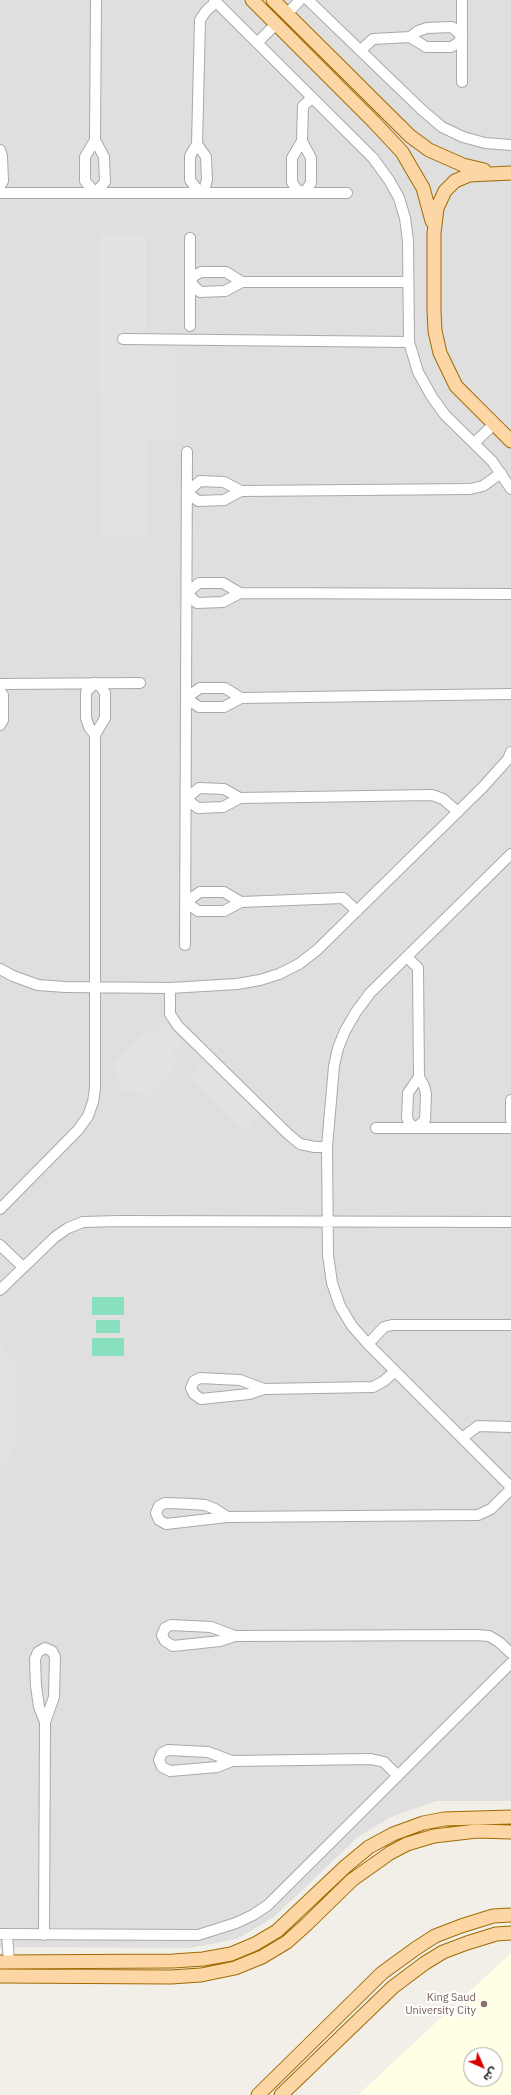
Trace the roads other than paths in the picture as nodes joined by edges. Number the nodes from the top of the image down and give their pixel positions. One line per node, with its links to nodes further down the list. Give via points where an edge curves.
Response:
1 (96, 0): 18 (street)
2 (252, 0): 9 (main road)
3 (273, 0): 8 (main road)
4 (300, 0): 8 (street)
5 (308, 0): 13 (street)
6 (462, 0): 10 (street)
7 (215, 1): 12 (street); 20 (street, via 200,20)
8 (287, 14): 15 (main road)
9 (276, 24): 12 (street); 16 (main road)
10 (462, 36): 11 (street, via 452,27 427,28); 11 (street, via 458,43 451,46 426,46); 14 (street)
11 (410, 37): 13 (street, via 373,39)
12 (257, 43): 17 (street)
13 (361, 50): 21 (street, via 442,127 463,137 485,143)
14 (462, 82)
15 (359, 87): 16 (main road); 23 (main road, via 392,120 429,150 462,165)
16 (349, 97): 30 (main road, via 402,152 415,171 428,204)
17 (312, 98): 19 (street, via 303,106); 34 (street, via 373,158 399,198 408,241)
18 (95, 140): 26 (street, via 104,157 105,182); 26 (street, via 85,157 85,181)
19 (302, 141): 28 (street, via 311,158 312,183); 28 (street, via 292,158 292,182)
20 (197, 144): 27 (street, via 206,157 207,180); 27 (street, via 190,156 190,180)
21 (511, 145)
22 (0, 150): 24 (street, via 3,181)
23 (507, 174): 30 (main road, via 469,175 455,181 445,191 437,208)
24 (0, 186)
25 (0, 193): 26 (street)
26 (95, 193): 27 (street)
27 (200, 193): 28 (street)
28 (304, 193): 29 (street)
29 (347, 193)
30 (434, 233): 38 (main road, via 435,331 440,353 456,386)
31 (190, 238): 32 (street)
32 (190, 282): 33 (street, via 200,292 225,291); 33 (street, via 201,272 226,272); 35 (street)
33 (242, 282): 34 (street)
34 (407, 282): 37 (street)
35 (190, 326)
36 (123, 339): 37 (street)
37 (409, 342): 40 (street, via 418,372 432,397 445,415)
38 (494, 424): 39 (main road); 40 (street)
39 (511, 441)
40 (474, 443): 42 (street)
41 (187, 452): 45 (street)
42 (501, 473): 43 (street); 44 (street, via 483,486 470,488)
43 (511, 489)
44 (241, 491): 45 (street, via 224,500 198,501); 45 (street, via 224,482 200,481)
45 (187, 492): 46 (street)
46 (187, 593): 47 (street, via 197,602 223,602); 47 (street, via 199,583 223,583); 54 (street)
47 (240, 593): 48 (street)
48 (511, 594)
49 (140, 683): 51 (street)
50 (0, 684): 51 (street)
51 (95, 684): 57 (street, via 86,692 86,718); 57 (street, via 102,687 105,693 105,718)
52 (0, 691): 56 (street, via 3,696)
53 (511, 694): 55 (street)
54 (186, 698): 55 (street, via 199,707 224,706); 55 (street, via 200,688 225,688); 60 (street)
55 (241, 698)
56 (0, 725)
57 (95, 735): 69 (street)
58 (511, 752): 61 (street, via 508,759)
59 (240, 798): 60 (street, via 223,807 198,808); 60 (street, via 224,789 199,788); 61 (street, via 432,795)
60 (186, 799): 63 (street)
61 (458, 812): 65 (street)
62 (510, 858): 67 (street)
63 (186, 902): 64 (street, via 198,911 224,910); 64 (street, via 200,892 224,892); 66 (street)
64 (241, 902): 65 (street, via 344,898)
65 (357, 911): 70 (street, via 317,950 299,964 279,974 237,984)
66 (186, 945)
67 (407, 957): 71 (street, via 418,968); 77 (street, via 370,993 345,1031 334,1066)
68 (0, 969): 69 (street, via 38,985)
69 (96, 987): 70 (street); 78 (street, via 95,1088 88,1116 78,1130)
70 (170, 988): 77 (street, via 170,1014 178,1026 300,1144)
71 (419, 1077): 75 (street, via 426,1094 426,1120); 75 (street, via 408,1093 406,1118)
72 (511, 1100): 73 (street)
73 (511, 1120)
74 (376, 1128): 75 (street)
75 (416, 1128): 76 (street)
76 (511, 1128)
77 (327, 1147): 79 (street)
78 (0, 1209)
79 (328, 1221): 80 (street); 82 (street, via 83,1222 55,1236); 85 (street, via 328,1255 332,1283 340,1306 352,1326)
80 (511, 1222)
81 (0, 1245): 82 (street)
82 (23, 1267): 83 (street)
83 (0, 1290)
84 (511, 1325): 85 (street, via 392,1325 384,1327)
85 (368, 1344): 86 (street)
86 (394, 1372): 87 (street, via 373,1387); 89 (street)
87 (264, 1389): 87 (street, via 240,1380 200,1378 194,1381 190,1388 201,1399 249,1394)
88 (511, 1427): 89 (street, via 478,1426)
89 (462, 1438): 90 (street)
90 (511, 1488): 91 (street, via 490,1509 478,1515)
91 (227, 1517): 91 (street, via 205,1505 192,1504 165,1503 159,1506 156,1513 159,1520 166,1524)
92 (235, 1636): 92 (street, via 211,1627 171,1625 165,1628 162,1635 165,1642 173,1646 220,1642); 93 (street, via 476,1635 489,1636)
93 (511, 1653)
94 (511, 1663): 97 (street)
95 (45, 1722): 95 (street, via 54,1697 55,1658 52,1651 45,1648 38,1652 35,1659 39,1707); 103 (street)
96 (232, 1761): 96 (street, via 208,1752 168,1750 159,1760 162,1767 170,1771 217,1767); 97 (street, via 371,1759 384,1762)
97 (398, 1776): 103 (street, via 268,1905 236,1923 198,1935)
98 (511, 1817): 104 (main road, via 444,1819 423,1823 393,1834 369,1847 346,1866 276,1931 255,1944 231,1954 203,1959)
99 (511, 1832): 107 (main road, via 477,1831 434,1836 390,1852 352,1880 287,1942 262,1957 235,1968 201,1975)
100 (511, 1915): 108 (main road, via 493,1916 461,1926 435,1936 415,1949 382,1974)
101 (511, 1933): 109 (main road, via 496,1934 467,1943 443,1952 425,1964 393,1987)
102 (4, 1934): 103 (street); 105 (street)
103 (44, 1934)
104 (132, 1961): 105 (main road); 107 (main road)
105 (4, 1962)
106 (0, 1976): 107 (main road)
107 (132, 1976)
108 (258, 2095)
109 (281, 2095)

